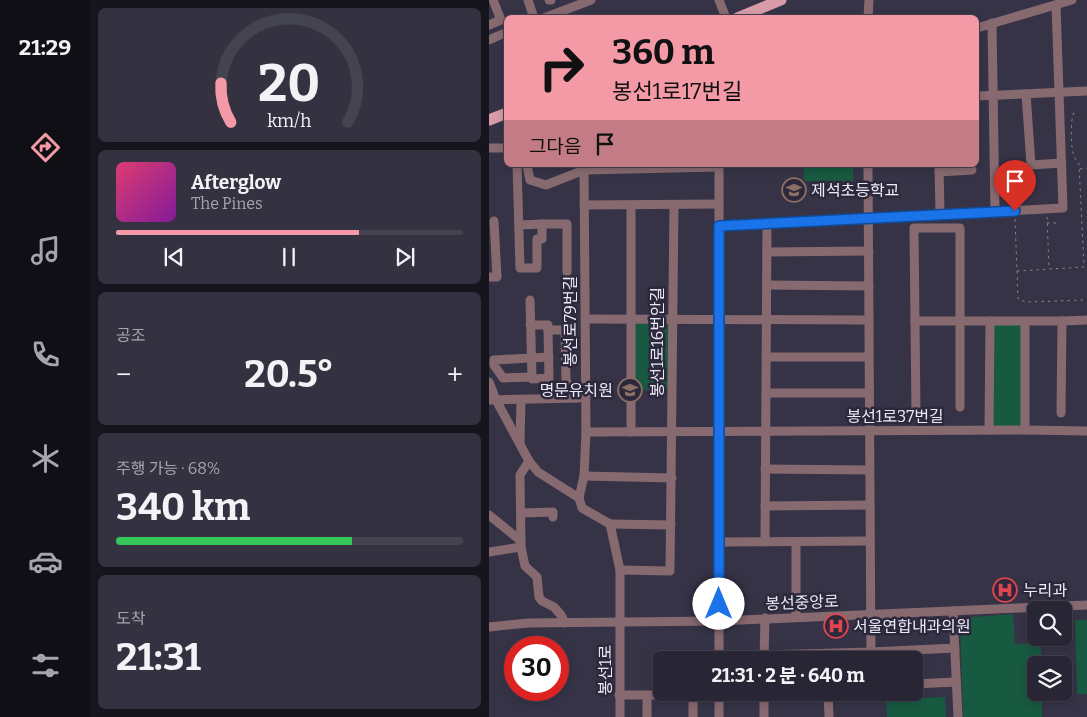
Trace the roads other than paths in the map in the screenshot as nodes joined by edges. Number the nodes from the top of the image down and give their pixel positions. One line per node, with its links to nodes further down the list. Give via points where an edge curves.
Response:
1 (493, 0): 15 (street, via 501,20)
2 (528, 0): 9 (street)
3 (591, 0): 10 (street)
4 (719, 0): 11 (street)
5 (781, 0): 12 (main road)
6 (869, 0): 13 (street)
7 (1072, 0): 8 (street)
8 (1056, 5): 14 (street); 20 (street)
9 (533, 15)
10 (552, 15)
11 (725, 15)
12 (744, 15)
13 (868, 15)
14 (992, 23): 16 (street); 22 (street)
15 (489, 25)
16 (979, 27)
17 (504, 33): 18 (street)
18 (489, 40)
19 (1087, 92): 20 (street)
20 (1059, 93): 21 (street); 28 (street)
21 (1026, 94): 22 (street); 28 (street, via 1031,165)
22 (993, 95): 23 (street); 41 (street)
23 (979, 96)
24 (504, 113): 25 (main road)
25 (489, 120)
26 (489, 148): 27 (street)
27 (504, 148)
28 (1062, 163): 41 (street, via 1063,208)
29 (517, 167): 47 (street)
30 (527, 167): 31 (street, via 530,180 546,185)
31 (584, 167): 32 (street); 38 (street, 봉선로79번길)
32 (650, 167)
33 (719, 167): 37 (street)
34 (868, 167): 43 (street)
35 (939, 169): 36 (street); 42 (street)
36 (972, 170)
37 (719, 204): 39 (street); 48 (street)
38 (584, 205): 40 (street); 56 (street, 봉선로79번길)
39 (674, 205): 40 (street); 58 (street, 봉선1로16번안길)
40 (631, 206): 57 (street)
41 (995, 212): 42 (street)
42 (940, 214): 43 (street)
43 (869, 218): 45 (street); 50 (street)
44 (494, 221): 52 (street, via 497,277)
45 (767, 223): 48 (street); 49 (street)
46 (542, 224): 47 (street); 47 (street, via 542,239 537,239 537,268 520,268); 51 (street, via 567,224)
47 (519, 225)
48 (719, 226): 59 (street)
49 (767, 252): 50 (street); 53 (street)
50 (869, 252): 54 (street)
51 (567, 272)
52 (489, 277)
53 (767, 282): 54 (street); 60 (street)
54 (869, 286): 61 (street)
55 (530, 300): 68 (street)
56 (586, 319): 57 (street); 81 (street, 봉선로79번길)
57 (631, 319): 58 (street); 92 (street)
58 (672, 319): 59 (street); 93 (street, 봉선1로16번안길)
59 (720, 320): 60 (street); 94 (street)
60 (766, 320): 61 (street); 72 (street)
61 (869, 320): 73 (street)
62 (1087, 320): 67 (street)
63 (915, 321): 64 (street); 64 (street, via 914,228 960,228); 86 (street)
64 (960, 321): 65 (street); 84 (street)
65 (991, 321): 66 (street); 87 (street)
66 (1025, 321): 67 (street); 88 (street)
67 (1061, 321): 85 (street)
68 (530, 325): 69 (street, via 548,325); 70 (street)
69 (548, 330): 71 (street); 77 (street, via 565,330)
70 (531, 357): 71 (street); 74 (street); 74 (street, via 494,360 494,365 503,378)
71 (549, 357): 75 (street)
72 (766, 357): 73 (street); 78 (street)
73 (869, 357): 79 (street)
74 (532, 377): 75 (street)
75 (549, 378): 77 (street, via 561,378)
76 (489, 382): 82 (street)
77 (567, 382): 80 (street)
78 (766, 393): 79 (street); 95 (street)
79 (869, 393): 89 (street)
80 (575, 398): 81 (street); 83 (street)
81 (586, 398): 91 (street, 봉선로79번길)
82 (493, 400): 83 (street); 96 (street)
83 (521, 400): 96 (street)
84 (960, 407)
85 (1061, 413)
86 (915, 415)
87 (989, 430): 88 (street, 봉선1로37번길); 89 (street, 봉선1로37번길)
88 (1025, 430): 90 (street, 봉선1로37번길)
89 (869, 431): 95 (street, 봉선1로37번길); 99 (street)
90 (1087, 431)
91 (586, 432): 92 (street, 봉선1로37번길); 100 (street, 봉선로79번길)
92 (631, 432): 93 (street, 봉선1로37번길)
93 (672, 432): 94 (street, 봉선1로37번길); 101 (street, 봉선1로16번안길)
94 (720, 432): 95 (street, 봉선1로37번길); 111 (street)
95 (766, 432): 98 (street)
96 (520, 442): 97 (street)
97 (529, 461): 102 (street, via 538,472); 105 (street, via 520,475)
98 (765, 469): 99 (street); 104 (street)
99 (869, 470): 103 (street)
100 (584, 476): 101 (street); 102 (street, 봉선로79번길)
101 (672, 478): 109 (street, 봉선1로16번안길)
102 (579, 498): 108 (street, via 582,508)
103 (870, 505): 104 (street); 110 (street)
104 (765, 506): 112 (street)
105 (521, 513): 107 (street, via 553,512); 114 (street)
106 (489, 515): 114 (street)
107 (553, 517)
108 (610, 524): 109 (street); 116 (street, 봉선1로)
109 (671, 525): 116 (street, 봉선1로16번안길, via 670,571)
110 (870, 541): 113 (street); 119 (street)
111 (719, 542): 112 (street); 122 (street)
112 (765, 542): 113 (street)
113 (796, 542): 120 (street)
114 (521, 544): 115 (street); 123 (street, via 525,566 537,577 539,597 554,607)
115 (489, 552)
116 (620, 570): 124 (street, 봉선1로)
117 (1087, 605): 118 (street, 봉선중앙로)
118 (953, 611): 119 (street, 봉선중앙로); 126 (street)
119 (870, 614): 120 (street, 봉선중앙로); 129 (street)
120 (796, 617): 121 (street, 봉선중앙로)
121 (765, 618): 122 (street, 봉선중앙로); 128 (street)
122 (719, 621): 124 (street, 봉선중앙로); 127 (street)
123 (565, 623): 124 (street, 봉선중앙로); 125 (street, 봉선중앙로)
124 (620, 623): 133 (street, 봉선1로)
125 (489, 627)
126 (955, 648): 130 (street); 131 (street)
127 (719, 651)
128 (764, 651)
129 (871, 651)
130 (923, 651)
131 (956, 682): 132 (street); 146 (street)
132 (923, 684)
133 (619, 695): 134 (street); 140 (street, 봉선1로)
134 (647, 696): 135 (street); 141 (street)
135 (653, 696)
136 (693, 701): 142 (street)
137 (719, 701): 143 (street)
138 (764, 701): 144 (street)
139 (829, 701): 145 (street)
140 (620, 717)
141 (647, 717)
142 (693, 717)
143 (719, 717)
144 (764, 717)
145 (829, 717)
146 (958, 717)

